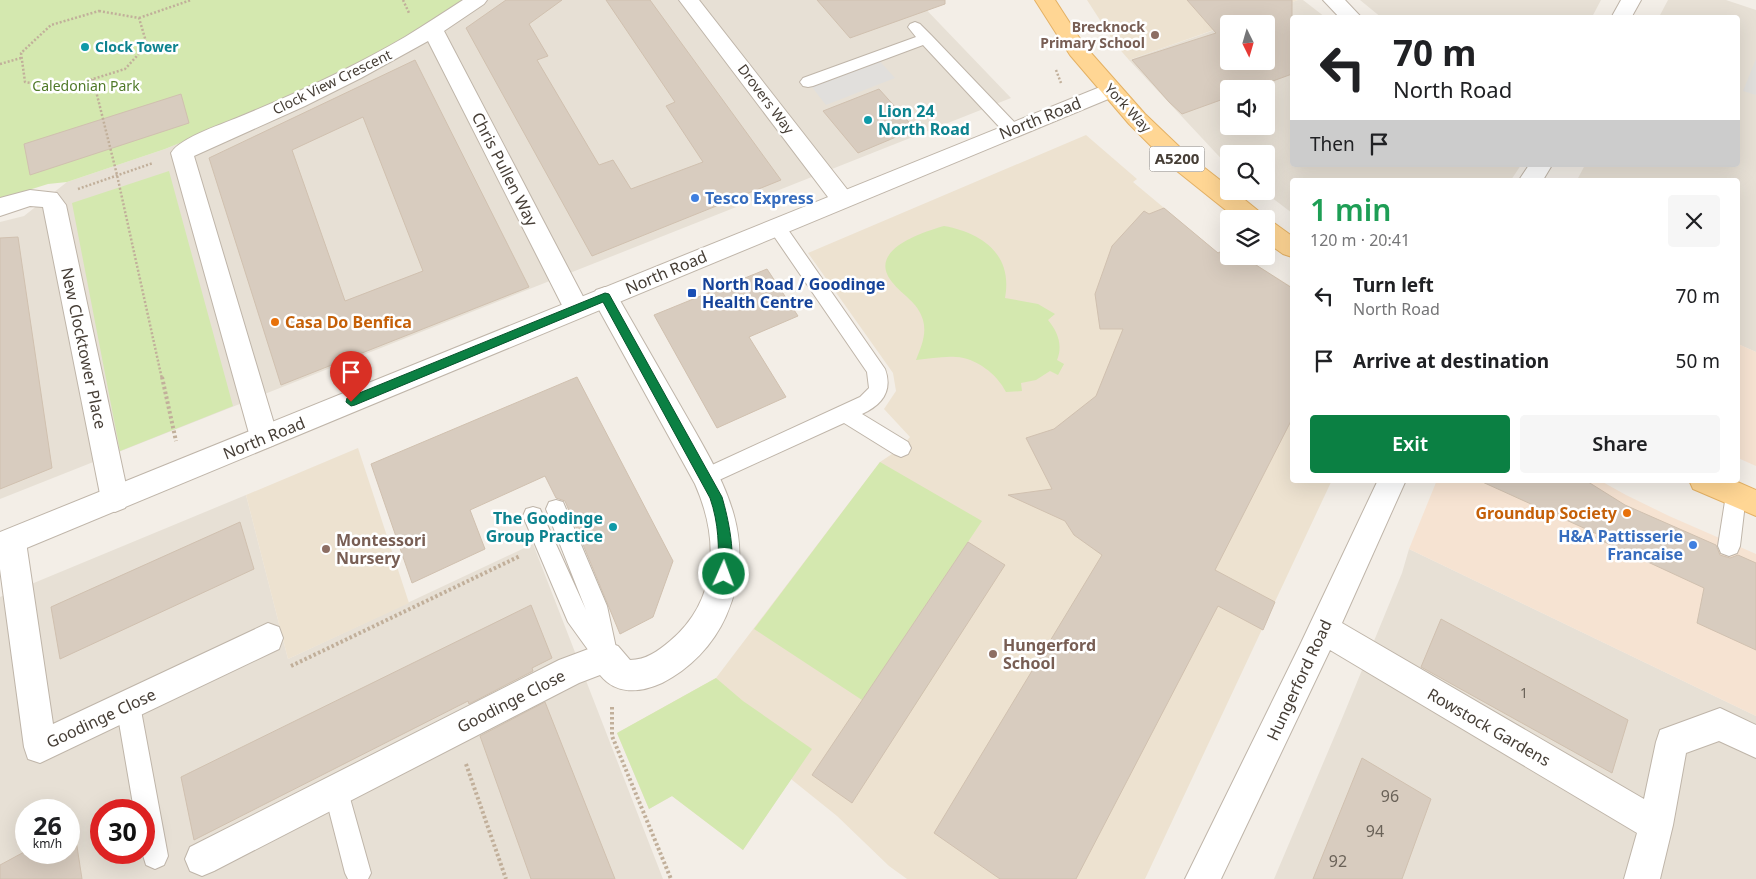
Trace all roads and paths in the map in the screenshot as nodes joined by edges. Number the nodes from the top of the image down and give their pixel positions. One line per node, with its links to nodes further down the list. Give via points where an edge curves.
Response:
1 (191, 0): 9 (path)
2 (477, 0): 10 (street, Clock View Crescent)
3 (689, 0): 22 (street, Drovers Way)
4 (1046, 0): 15 (main road, York Way / A5200, via 1076,50)
5 (1333, 0): 7 (street)
6 (1631, 0): 8 (street)
7 (1349, 15)
8 (1624, 15)
9 (139, 18): 11 (path, via 98,11 51,25 21,53); 13 (path, via 147,45 125,69)
10 (433, 30): 17 (street, Clock View Crescent, via 297,101); 29 (street, Chris Pullen Way)
11 (22, 58): 12 (path); 13 (path, via 25,82 62,88)
12 (0, 64)
13 (93, 79): 19 (path)
14 (808, 82): 16 (lane, via 920,33)
15 (1110, 90): 16 (street, North Road); 24 (main road, York Way / A5200, via 1180,161)
16 (1011, 129): 22 (street, North Road)
17 (182, 153): 19 (path); 31 (street)
18 (1540, 167): 20 (street)
19 (117, 176): 21 (path); 33 (path)
20 (1532, 178)
21 (48, 199): 23 (street, via 30,198); 37 (street, New Clocktower Place, via 56,208)
22 (842, 199): 25 (street, North Road)
23 (0, 207)
24 (1242, 210)
25 (776, 226): 28 (street, North Road); 30 (lane, via 875,368 879,379 875,397)
26 (1275, 236): 27 (main road)
27 (1290, 247)
28 (605, 297): 29 (street, North Road); 34 (street)
29 (576, 308): 31 (street, North Road)
30 (844, 413): 32 (lane); 34 (lane)
31 (264, 437): 33 (street, North Road)
32 (900, 448)
33 (183, 471): 37 (street, North Road)
34 (706, 477): 46 (street, via 722,517 726,546 718,598 706,624 689,645 664,664 643,674 631,676)
35 (1391, 483): 44 (street, Hungerford Road)
36 (1710, 483): 38 (main road)
37 (115, 499): 41 (street, North Road)
38 (1746, 499): 42 (lane)
39 (556, 509): 46 (lane, via 596,606)
40 (533, 516): 46 (lane, via 576,615)
41 (5, 544): 48 (street, Goodinge Close, via 40,747)
42 (1728, 546)
43 (525, 554): 47 (path)
44 (1323, 629): 53 (street, Rowstock Gardens); 58 (street, Hungerford Road)
45 (268, 638): 48 (street, Goodinge Close)
46 (614, 665): 49 (street, Goodinge Close, via 570,671); 57 (path, via 610,711 612,736)
47 (285, 668)
48 (128, 705): 52 (lane)
49 (455, 730): 51 (street, Goodinge Close); 56 (path)
50 (1756, 742): 53 (street, via 1720,724 1672,742)
51 (336, 791): 54 (street, Goodinge Close); 55 (lane)
52 (145, 799)
53 (1656, 825): 59 (street)
54 (202, 859)
55 (358, 873)
56 (506, 879)
57 (671, 879)
58 (1203, 879)
59 (1642, 879)

